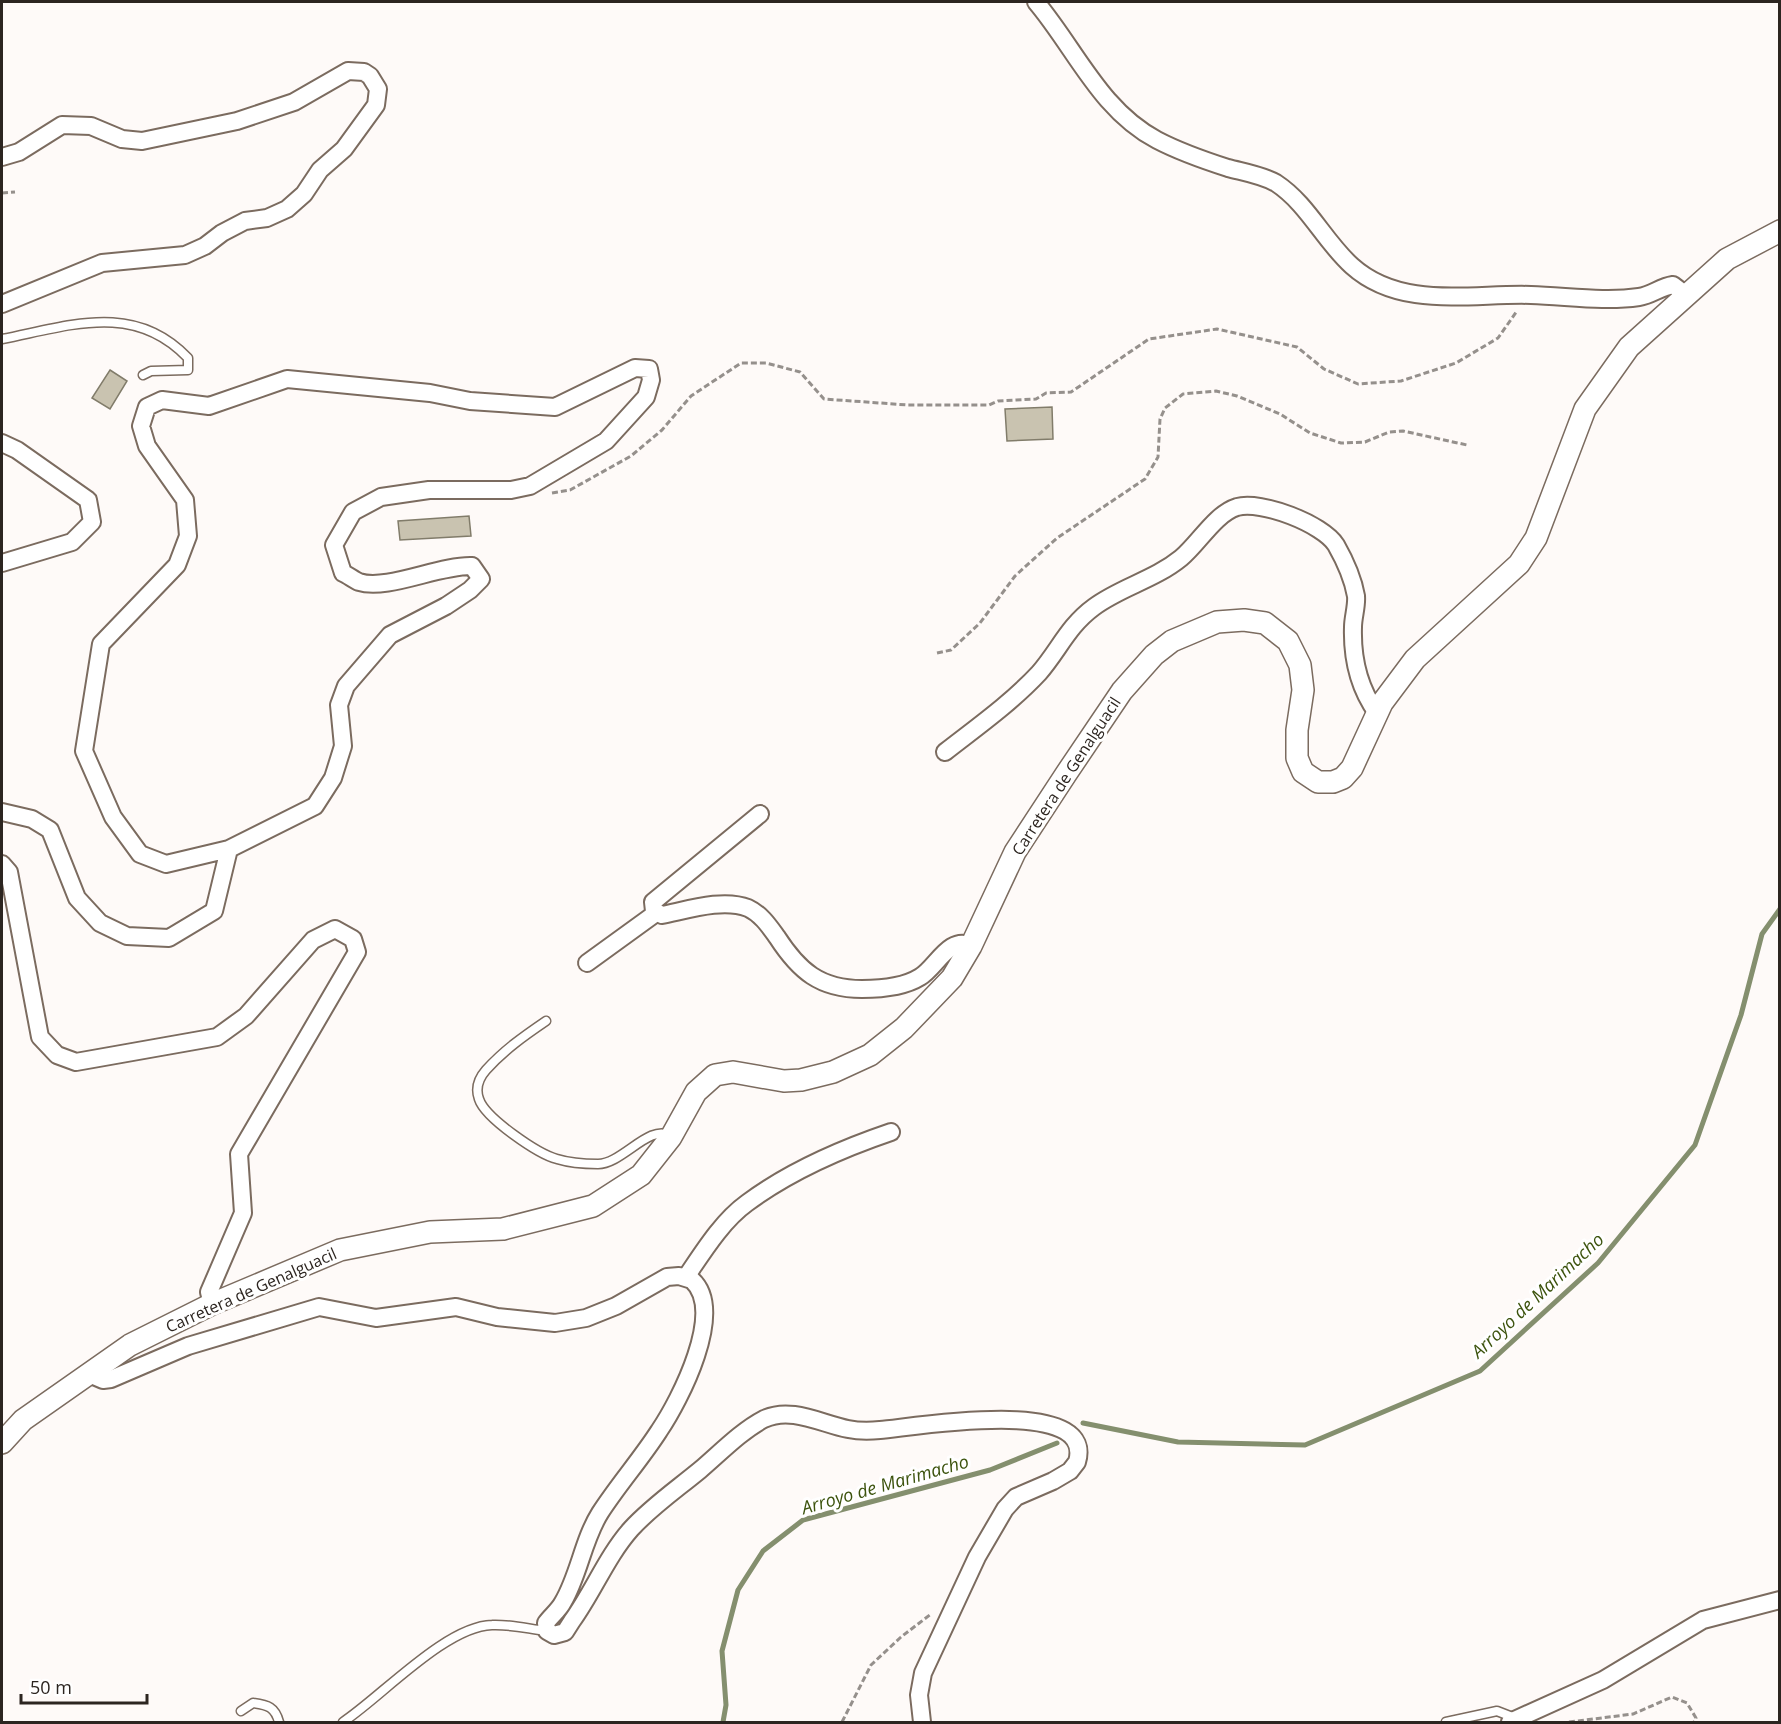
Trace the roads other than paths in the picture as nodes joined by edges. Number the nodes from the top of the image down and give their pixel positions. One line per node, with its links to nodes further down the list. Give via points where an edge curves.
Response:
1 (1036, 2): 4 (street, via 1094,86 1134,123 1191,157 1273,182 1289,192 1353,267 1387,286 1418,295 1601,298 1640,297 1673,285)
2 (2, 157): 5 (street, via 19,152 62,125 91,126 122,140 142,141 237,121 294,102 348,71 364,72 378,89 376,105 344,149 287,209 267,218 245,221 185,255 102,263)
3 (1779, 231): 4 (street, Carretera de Genalguacil, via 1727,260)
4 (1686, 295): 10 (street, Carretera de Genalguacil, via 1629,347 1585,410 1536,538 1519,564 1415,659)
5 (2, 304)
6 (2, 339): 7 (lane, via 121,321 147,328 188,357 188,370 151,371)
7 (143, 375)
8 (2, 443): 9 (street, via 88,500 92,522 72,543)
9 (2, 563)
10 (1377, 713): 11 (street, via 1359,678 1353,653 1356,597 1335,543 1310,524 1252,505 1224,514 1198,543 1152,579 1095,606 1065,634 1040,671 1016,695); 17 (street, Carretera de Genalguacil, via 1352,768 1343,778 1318,782 1303,772 1298,758 1297,730 1303,690 1300,665 1288,641 1265,623 1244,620 1216,622 1172,641 1122,691 1066,774 1015,852)
11 (945, 752)
12 (2, 812): 14 (street, via 32,819 50,830 76,898 100,923 127,936 170,938 214,911)
13 (760, 814): 16 (street, via 684,879 656,897 652,905)
14 (229, 849): 14 (street, via 315,806 333,778 343,746 339,705 346,686 390,635 446,606 481,579 472,566 456,565 377,584 359,582 343,573 334,545 353,512 381,496 530,486 606,441 646,397 651,380 649,369 634,368 555,407 287,379 208,406 162,400 147,407 141,426 147,446 185,500 188,536 177,565 101,644 84,751 113,817 140,854 166,864)
15 (4, 871): 23 (street, via 40,1037 57,1055 76,1062 217,1037 246,1016 313,940 335,928 352,939 357,952 239,1154 243,1213 209,1292)
16 (657, 913): 17 (street, via 724,905 748,908 768,924 788,955 807,974 832,985 861,989 894,986 920,977 952,946); 18 (street)
17 (971, 946): 21 (street, Carretera de Genalguacil, via 952,978 904,1028 870,1055 834,1072 801,1080 733,1072 715,1075 696,1092)
18 (587, 963)
19 (546, 1022): 21 (lane, via 514,1042 481,1076 477,1092 484,1109 528,1144 556,1159 578,1163 601,1164 618,1159 654,1134)
20 (891, 1132): 22 (street, via 844,1148 746,1204 708,1245)
21 (671, 1137): 23 (street, Carretera de Genalguacil, via 641,1175 593,1206 503,1229 430,1232 340,1250)
22 (686, 1277): 24 (street, via 667,1277 616,1306 586,1318 555,1323 497,1317 456,1307 376,1318 319,1307 188,1346 111,1379); 27 (street, via 697,1284 704,1297 706,1316 685,1383 661,1429 599,1514 563,1602 546,1623)
23 (212, 1304): 24 (street, Carretera de Genalguacil, via 130,1345)
24 (89, 1374): 25 (street, Carretera de Genalguacil, via 23,1420)
25 (2, 1443)
26 (1779, 1600): 29 (street, via 1703,1620 1603,1680)
27 (547, 1631): 31 (lane, via 490,1624 459,1635 419,1660); 32 (street, via 554,1635 565,1632 631,1529 765,1419 786,1414 850,1430 981,1419 1019,1420 1058,1428 1077,1446 1077,1462 1053,1481 1016,1497 1005,1509 977,1557 923,1673 919,1695)
28 (241, 1711): 30 (lane, via 253,1703 269,1706 276,1711)
29 (1514, 1721): 33 (lane, via 1497,1711)
30 (279, 1722)
31 (343, 1722)
32 (921, 1722)
33 (1446, 1722)

